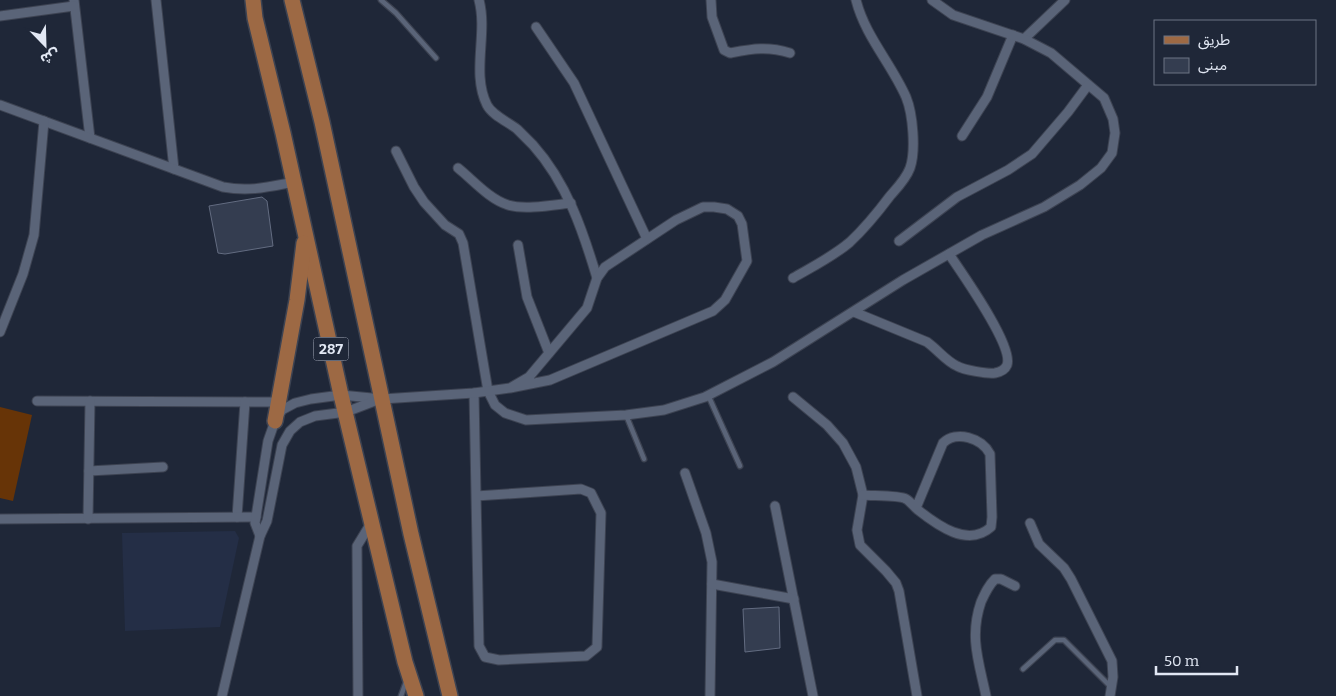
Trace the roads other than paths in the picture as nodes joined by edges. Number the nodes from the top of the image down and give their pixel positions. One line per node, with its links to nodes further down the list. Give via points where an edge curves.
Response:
1 (156, 0): 24 (street)
2 (252, 0): 25 (main road, 287)
3 (292, 0): 43 (main road, 287)
4 (381, 0): 16 (lane)
5 (479, 0): 26 (street, via 481,83 488,108 534,146)
6 (711, 0): 15 (street, via 712,17 724,50 730,53 761,47)
7 (856, 0): 33 (street, via 870,36 896,75 907,100 912,129 910,169 888,200 848,243)
8 (935, 0): 13 (street, via 953,15)
9 (1065, 0): 14 (street)
10 (74, 3): 11 (street); 21 (street)
11 (0, 16)
12 (536, 27): 28 (street, via 574,83)
13 (1013, 35): 14 (street); 20 (street, via 987,97)
14 (1024, 39): 17 (street, via 1051,53)
15 (790, 53)
16 (436, 58)
17 (1088, 85): 29 (street, via 1032,154 957,197); 31 (street, via 1104,98 1113,119 1112,153 1102,168 1044,207)
18 (0, 105): 19 (street)
19 (44, 122): 21 (street); 35 (street, via 34,235 23,274)
20 (962, 136)
21 (90, 138): 24 (street)
22 (396, 151): 38 (street, via 424,202 445,225 459,234)
23 (458, 168): 26 (street, via 497,200 510,206)
24 (174, 169): 25 (street, via 240,190)
25 (294, 182): 27 (main road, 287)
26 (571, 203): 32 (street)
27 (305, 232): 40 (main road, 287); 47 (main road, via 297,300)
28 (647, 239): 32 (street, via 605,267); 37 (street, via 702,207 727,209 738,216 742,224 747,261 725,300 713,311 550,380)
29 (898, 241)
30 (518, 245): 36 (street, via 527,297)
31 (949, 254): 34 (street); 34 (street, via 1001,339 1008,359 1006,368 1000,372 991,374 958,367 927,342)
32 (597, 278): 36 (street, via 587,308)
33 (793, 278)
34 (854, 312): 41 (street, via 772,362)
35 (0, 332)
36 (549, 353): 37 (street, via 528,377)
37 (510, 388): 38 (street)
38 (488, 392): 39 (street); 49 (street, via 495,405 505,413 526,420)
39 (474, 393): 43 (street); 57 (street)
40 (342, 395): 43 (street); 48 (main road, 287); 50 (street, via 295,403 282,410)
41 (708, 395): 49 (street, via 664,410); 52 (lane)
42 (793, 397): 56 (street, via 827,424 843,443 856,467)
43 (382, 399): 48 (street); 78 (main road, 287)
44 (37, 401): 45 (street)
45 (90, 401): 46 (street); 54 (street)
46 (245, 402): 47 (street); 60 (street)
47 (278, 402): 50 (main road)
48 (346, 412): 64 (main road, 287); 66 (street, via 315,416 300,422 290,431 282,445 267,521)
49 (626, 415): 51 (lane)
50 (275, 421): 61 (street, via 268,441)
51 (644, 459)
52 (740, 466)
53 (163, 467): 54 (street)
54 (89, 471): 63 (street)
55 (685, 473): 67 (street, via 706,533 712,562)
56 (863, 495): 59 (street, via 906,499); 81 (street, via 857,536 860,545 896,584)
57 (476, 496): 57 (street, via 581,489 591,493 601,513 597,646 591,653 586,656 499,660 485,657 479,646)
58 (775, 506): 69 (street)
59 (916, 508): 59 (street, via 952,533 978,534 991,527 990,454 986,447 969,438 954,436 947,439)
60 (237, 517): 61 (street); 63 (street)
61 (256, 517): 66 (street)
62 (0, 519): 63 (street)
63 (88, 519)
64 (372, 522): 71 (main road, 287); 75 (street, via 357,546)
65 (1030, 523): 72 (street, via 1039,544 1071,579 1112,661)
66 (260, 536): 74 (street)
67 (712, 584): 69 (street); 79 (street)
68 (1015, 586): 73 (street, via 995,579 989,585 977,614 976,651)
69 (794, 599): 80 (street)
70 (1022, 669): 72 (lane, via 1055,640 1064,640)
71 (408, 671): 76 (lane); 77 (main road, 287)
72 (1110, 691)
73 (987, 695)
74 (222, 696)
75 (358, 696)
76 (401, 696)
77 (416, 696)
78 (450, 696)
79 (710, 696)
80 (813, 696)
81 (917, 696)

